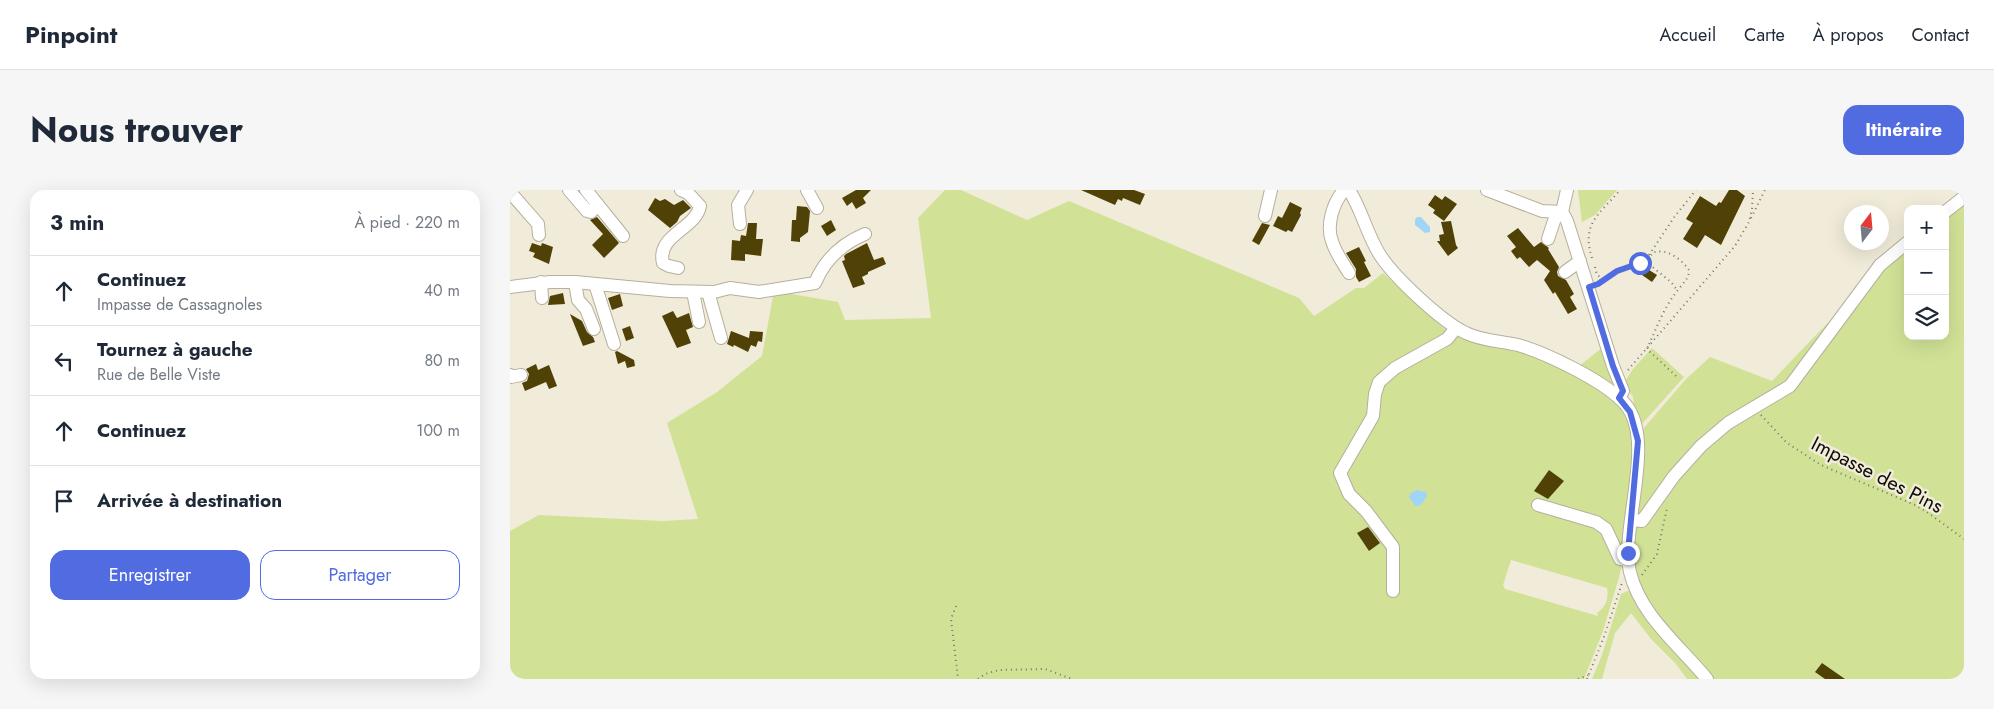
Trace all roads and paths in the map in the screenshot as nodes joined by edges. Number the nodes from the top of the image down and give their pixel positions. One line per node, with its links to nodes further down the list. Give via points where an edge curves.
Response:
1 (569, 190): 17 (street, via 588,211 591,212)
2 (586, 190): 17 (street)
3 (681, 190): 31 (street, via 700,206 699,213 662,249 663,263)
4 (747, 190): 23 (street, via 738,205)
5 (807, 190): 18 (street)
6 (1271, 190): 21 (street)
7 (1344, 190): 32 (street, via 1335,203 1330,227 1331,241)
8 (1349, 190): 45 (street, via 1379,254 1388,266)
9 (1487, 190): 20 (street, via 1542,211)
10 (1567, 190): 20 (street)
11 (1620, 190): 34 (path, via 1588,229 1587,243 1597,275)
12 (1696, 190): 29 (path)
13 (1753, 190): 22 (path)
14 (1765, 190): 22 (path)
15 (510, 192): 24 (street, via 538,224)
16 (1964, 197): 19 (street)
17 (596, 204): 26 (street)
18 (817, 208)
19 (1949, 209)
20 (1560, 212): 27 (street); 30 (street, via 1567,220)
21 (1266, 216)
22 (1749, 222): 49 (path, via 1735,246)
23 (740, 224)
24 (539, 234)
25 (865, 234): 42 (street, via 848,241 831,256 815,283 759,292 730,288)
26 (622, 236)
27 (1548, 239)
28 (1904, 245): 56 (street, via 1880,265 1790,386 1728,423 1674,476 1642,521)
29 (1652, 253): 34 (path, via 1645,261 1617,271); 40 (path, via 1650,265); 40 (path, via 1668,253 1689,270 1689,276)
30 (1580, 261): 33 (street); 39 (street)
31 (678, 268)
32 (1348, 272)
33 (1564, 272)
34 (1605, 280): 39 (path)
35 (541, 282): 36 (street); 38 (street); 43 (street)
36 (575, 282): 37 (street); 46 (street, via 577,305 586,309)
37 (594, 284): 41 (street); 48 (street)
38 (510, 287)
39 (1589, 287): 50 (street)
40 (1677, 290): 49 (path)
41 (693, 292): 42 (street); 44 (street)
42 (708, 292): 47 (street)
43 (542, 298)
44 (698, 322)
45 (1456, 328): 52 (street, via 1477,337 1548,355); 60 (street, via 1447,339 1396,368 1379,382 1373,416 1340,473 1350,494 1393,547)
46 (594, 329)
47 (721, 338)
48 (614, 344)
49 (1646, 349): 50 (path, via 1630,369); 51 (path)
50 (1617, 376): 52 (street, via 1623,391)
51 (1676, 376)
52 (1619, 398): 56 (street, via 1630,412 1638,441)
53 (1757, 412): 57 (path, Impasse des Pins, via 1803,454 1821,465 1915,505)
54 (1668, 502): 59 (path, via 1657,554 1642,575)
55 (1538, 505): 58 (street, via 1596,522 1606,529 1620,559)
56 (1632, 520): 58 (street)
57 (1964, 539)
58 (1629, 561): 59 (street)
59 (1632, 577): 62 (path, via 1621,584); 69 (street, via 1648,610)
60 (1393, 591)
61 (956, 606): 63 (path, via 952,619)
62 (1589, 675): 67 (path); 68 (path)
63 (957, 678): 64 (path)
64 (961, 679)
65 (978, 679): 66 (path, via 999,670 1046,669)
66 (1072, 679)
67 (1578, 679)
68 (1587, 679)
69 (1707, 679)

